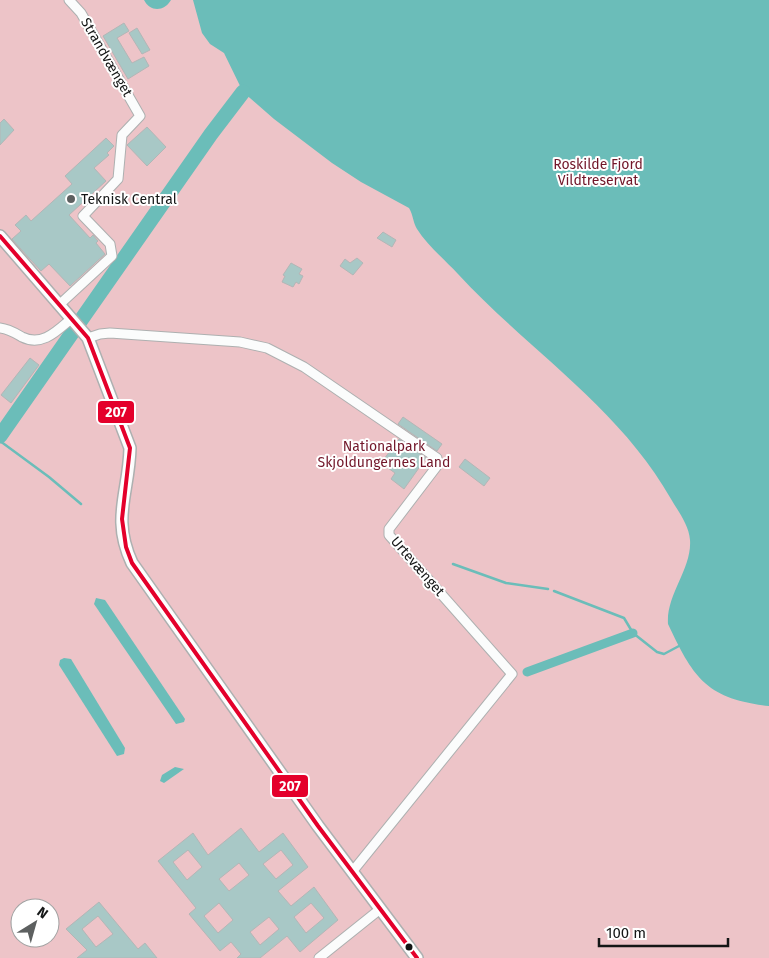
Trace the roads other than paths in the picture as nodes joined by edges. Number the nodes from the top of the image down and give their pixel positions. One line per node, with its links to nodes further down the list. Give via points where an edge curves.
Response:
1 (69, 0): 3 (street, Strandvænget, via 81,13 140,116 122,135 118,180 83,216 110,244 112,256)
2 (0, 236): 3 (street)
3 (59, 305): 4 (street)
4 (71, 319): 5 (street, via 52,336 40,340); 6 (street)
5 (0, 328)
6 (88, 338): 7 (street, via 130,448 121,528 124,546 132,563); 7 (street, Urtevænget, via 110,333 240,342 267,348 304,367 437,458 437,466 390,528 389,534 512,674)
7 (352, 872): 8 (street)
8 (380, 910): 9 (street); 10 (street)
9 (319, 958)
10 (417, 958)

